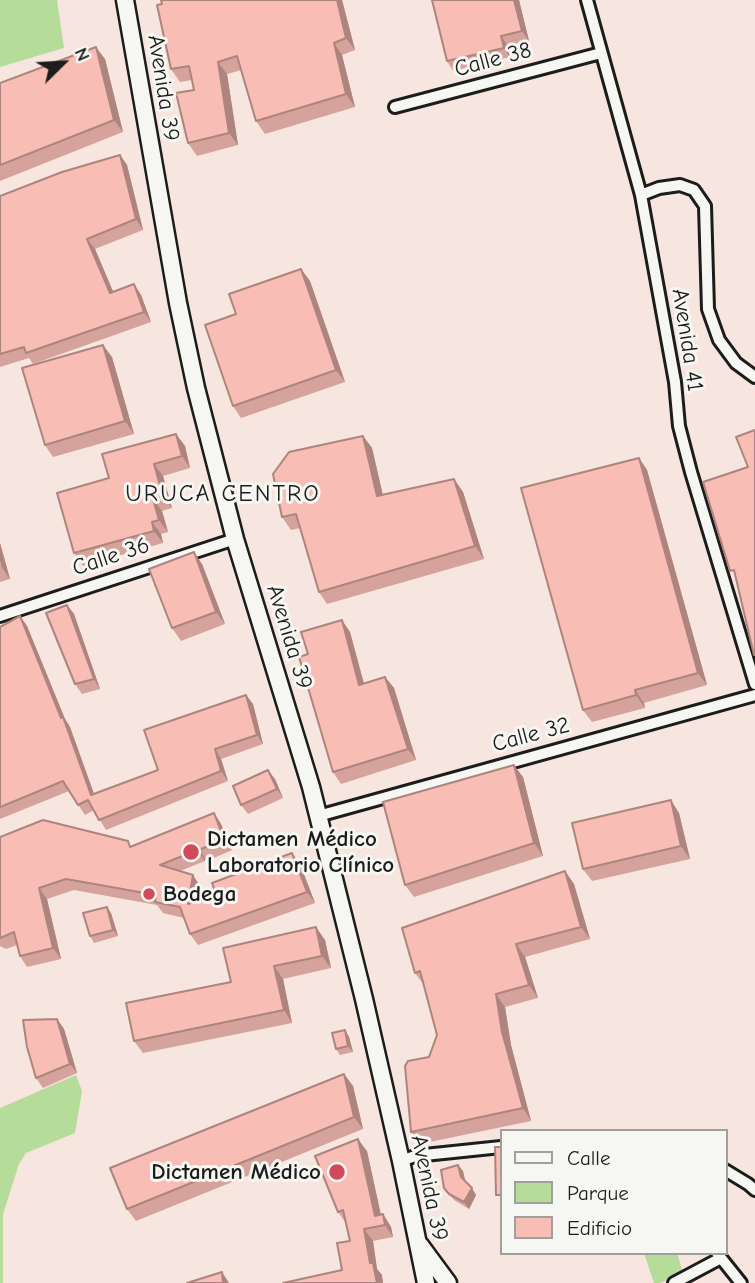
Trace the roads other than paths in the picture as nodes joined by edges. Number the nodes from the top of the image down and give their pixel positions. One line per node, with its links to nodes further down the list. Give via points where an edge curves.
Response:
1 (125, 0): 7 (main road, Avenida 39, via 178,303)
2 (587, 0): 3 (street, Avenida 41)
3 (601, 53): 4 (street, Calle 38); 5 (street, Avenida 41)
4 (394, 107)
5 (641, 195): 6 (street, via 680,185 694,190 705,206 708,309 719,340 736,363); 9 (street, Avenida 41, via 679,426)
6 (755, 377)
7 (235, 539): 8 (street, Calle 36); 11 (main road, Avenida 39)
8 (0, 616)
9 (755, 684)
10 (755, 695): 11 (street, Calle 32)
11 (318, 816): 13 (main road, Avenida 39)
12 (500, 1147): 13 (street)
13 (401, 1161): 16 (main road, Avenida 39)
14 (727, 1171): 15 (street)
15 (755, 1190)
16 (418, 1242): 18 (main road, Avenida 39); 19 (main road)
17 (719, 1256): 20 (street); 21 (street)
18 (426, 1283)
19 (448, 1283)
20 (674, 1283)
21 (741, 1283)

